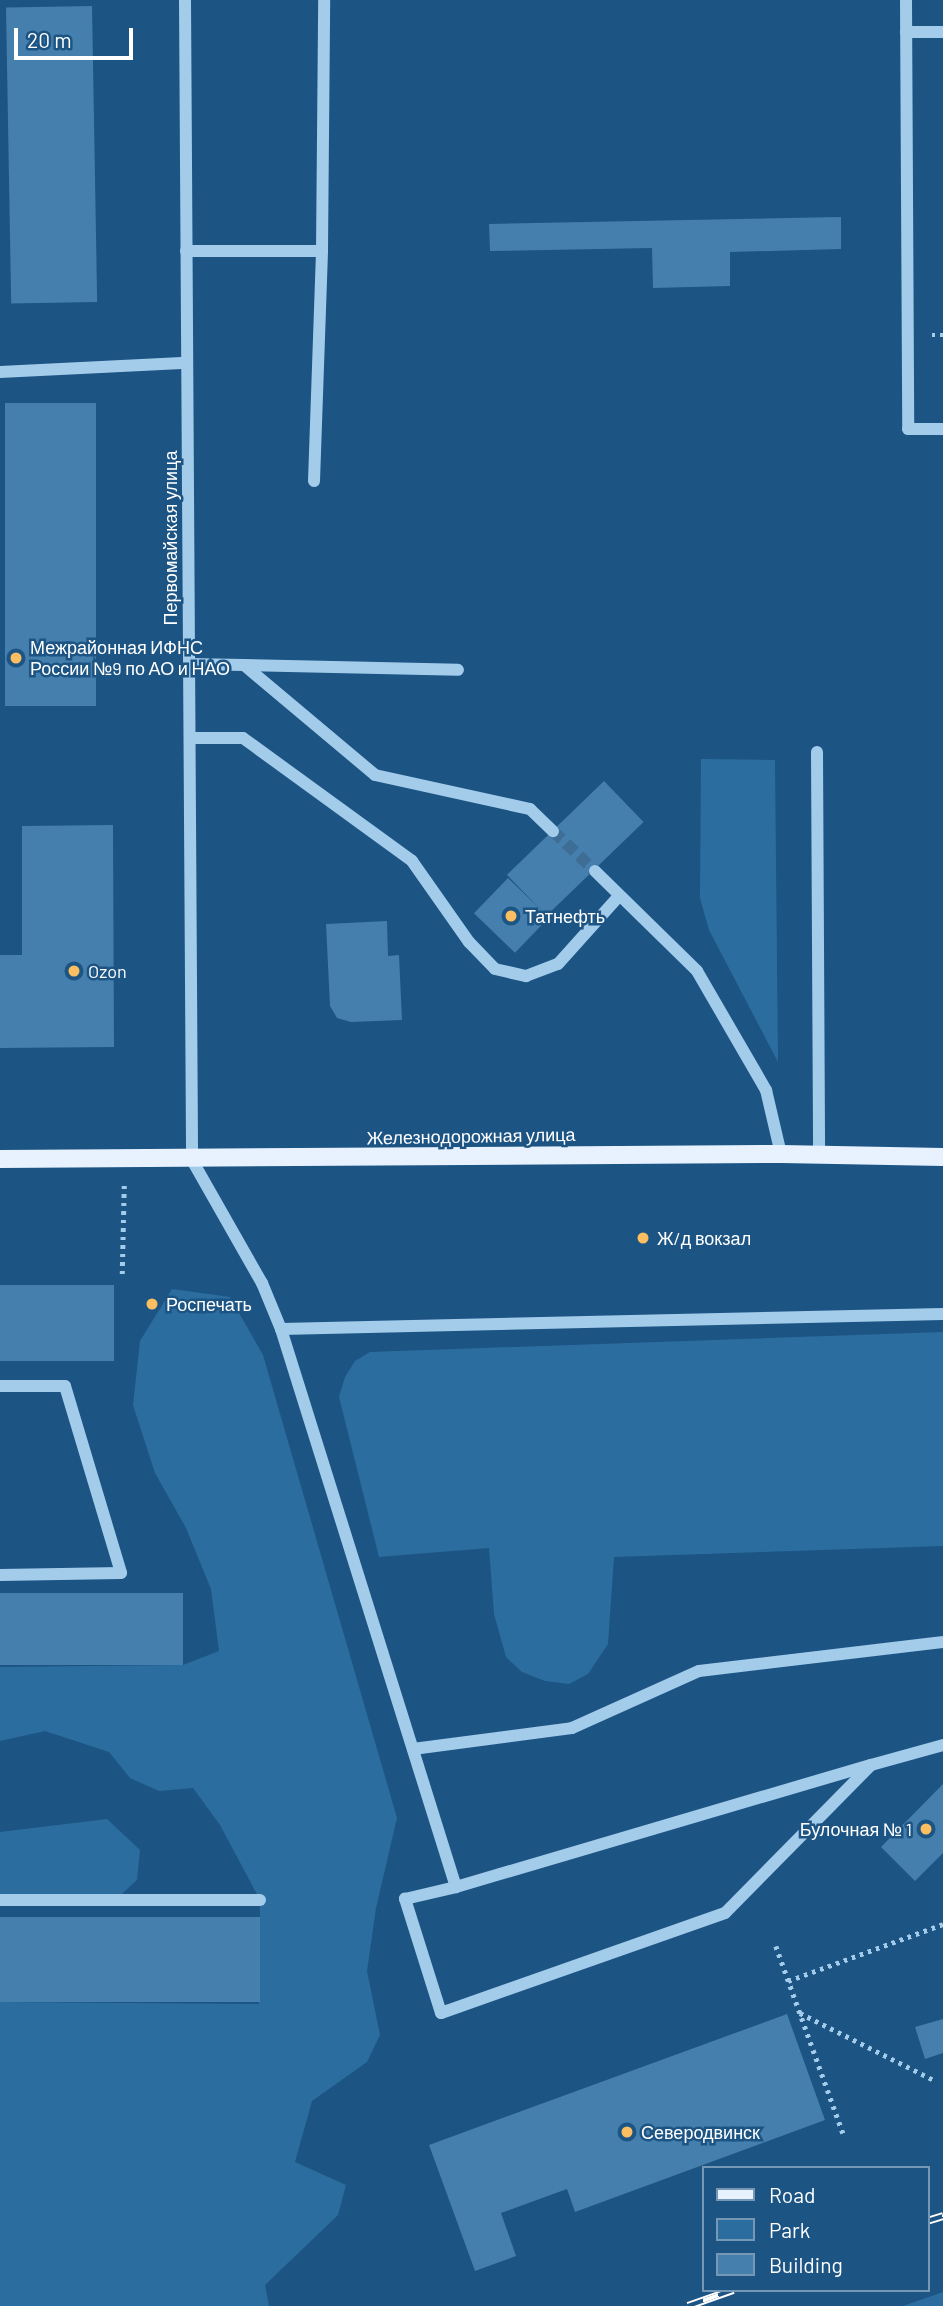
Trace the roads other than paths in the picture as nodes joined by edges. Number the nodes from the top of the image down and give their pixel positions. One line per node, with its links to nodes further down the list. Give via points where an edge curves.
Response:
1 (185, 0): 6 (street, Первомайская улица)
2 (324, 0): 7 (street)
3 (906, 0): 4 (street)
4 (906, 32): 5 (street); 10 (street, via 908,429)
5 (943, 32)
6 (186, 251): 7 (street); 8 (street, Первомайская улица)
7 (322, 251): 11 (street)
8 (187, 363): 9 (street); 12 (street, Первомайская улица)
9 (0, 372)
10 (943, 429)
11 (314, 481)
12 (188, 664): 13 (street); 15 (street, Первомайская улица)
13 (244, 665): 14 (street); 17 (street, via 375,775 530,809)
14 (458, 670)
15 (190, 738): 19 (street, via 243,738 412,861 469,942 495,969 526,976 558,964); 24 (street, Первомайская улица)
16 (817, 752): 21 (street)
17 (553, 831)
18 (595, 871): 19 (street)
19 (619, 896): 20 (street, via 697,971 766,1090)
20 (781, 1154): 21 (main road, Железнодорожная улица); 24 (main road, Железнодорожная улица)
21 (819, 1155): 22 (main road, Железнодорожная улица)
22 (943, 1157)
23 (0, 1159): 24 (main road, Железнодорожная улица)
24 (192, 1160): 26 (street, via 262,1283)
25 (943, 1314): 26 (street)
26 (281, 1329): 31 (street)
27 (0, 1386): 28 (street, via 65,1386 121,1573)
28 (0, 1575)
29 (943, 1642): 31 (street, via 699,1671 572,1728)
30 (943, 1745): 32 (street)
31 (413, 1749): 33 (street)
32 (871, 1765): 33 (street); 33 (street, via 725,1913 441,2012 405,1899)
33 (456, 1887)
34 (0, 1900): 35 (street)
35 (260, 1900)

